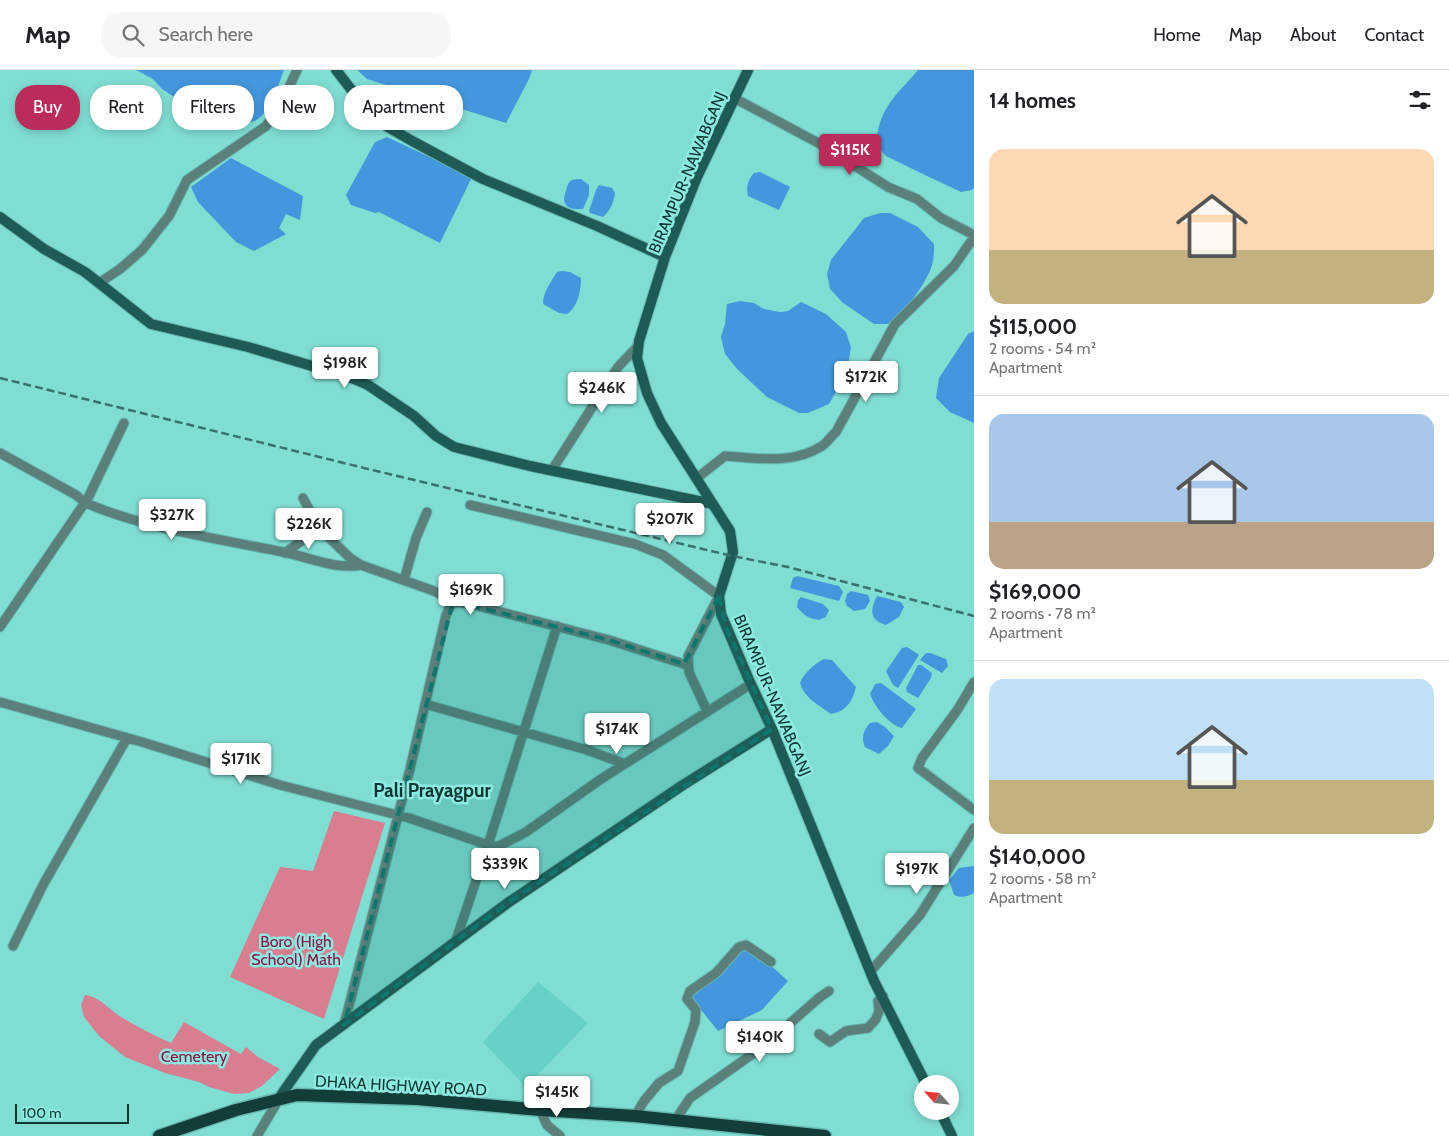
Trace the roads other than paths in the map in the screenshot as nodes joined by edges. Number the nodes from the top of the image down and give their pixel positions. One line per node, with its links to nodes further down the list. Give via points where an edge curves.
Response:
1 (297, 70): 8 (street, via 279,109 266,126 187,180 168,216 142,250)
2 (336, 70): 7 (street, via 368,111 414,142 483,179)
3 (748, 70): 4 (street, BIRAMPUR-NAWABGANJ)
4 (734, 98): 6 (street, via 822,145 888,187 917,199 941,218); 7 (street, BIRAMPUR-NAWABGANJ)
5 (0, 217): 8 (street)
6 (974, 236): 13 (street, via 954,266 895,324 836,432 823,446 779,459 725,456)
7 (665, 257): 9 (street, BIRAMPUR-NAWABGANJ)
8 (99, 284): 12 (street, via 151,324 248,347 348,377 414,416 454,447)
9 (638, 346): 12 (street, via 618,367); 13 (street, BIRAMPUR-NAWABGANJ, via 637,358 647,393 661,423)
10 (124, 423): 15 (street)
11 (0, 453): 15 (street)
12 (552, 470): 16 (street)
13 (697, 478): 16 (street, BIRAMPUR-NAWABGANJ)
14 (303, 498): 19 (street)
15 (85, 503): 20 (street, via 159,526); 25 (street)
16 (713, 504): 23 (street, BIRAMPUR-NAWABGANJ, via 730,531 732,542 732,558)
17 (470, 506): 23 (street, via 634,544 663,555)
18 (427, 512): 22 (street)
19 (319, 528): 20 (street); 21 (street)
20 (285, 552): 21 (street, via 348,567)
21 (361, 565): 22 (street)
22 (404, 580): 24 (street)
23 (719, 596): 28 (street, via 693,644); 30 (street, BIRAMPUR-NAWABGANJ, via 721,614)
24 (453, 601): 26 (street); 32 (street, via 446,616)
25 (3, 618): 27 (street)
26 (557, 626): 28 (street); 35 (street)
27 (0, 627)
28 (687, 665): 33 (street)
29 (974, 682): 38 (street, via 918,768)
30 (751, 684): 33 (street); 34 (street, BIRAMPUR-NAWABGANJ)
31 (0, 702): 36 (street)
32 (425, 704): 35 (street); 39 (street)
33 (707, 711): 37 (street)
34 (772, 730): 42 (street, via 666,796 509,902); 45 (street, BIRAMPUR-NAWABGANJ)
35 (523, 732): 37 (street); 41 (street)
36 (126, 738): 39 (street, via 280,785); 43 (street, via 43,885)
37 (625, 764): 41 (street, via 526,832 498,846)
38 (974, 810)
39 (398, 814): 41 (street); 48 (street)
40 (974, 828): 45 (street, via 920,915)
41 (488, 845): 42 (street)
42 (455, 943): 48 (street)
43 (13, 946)
44 (771, 962): 53 (street, via 746,945 739,947 716,972 690,991 687,999 696,1010 695,1022 678,1071 659,1083)
45 (871, 971): 47 (street, BIRAMPUR-NAWABGANJ)
46 (829, 991): 54 (street, via 764,1046 690,1098)
47 (883, 996): 49 (street, via 878,1001 876,1019 868,1028 846,1031 830,1042); 50 (street, BIRAMPUR-NAWABGANJ)
48 (344, 1025): 51 (street, via 316,1045)
49 (819, 1034)
50 (922, 1075)
51 (279, 1098): 52 (main road, DHAKA HIGHWAY ROAD, via 297,1095 417,1099); 56 (main road, DHAKA HIGHWAY ROAD); 57 (street)
52 (540, 1110): 53 (main road, DHAKA HIGHWAY ROAD); 58 (street, via 547,1125)
53 (635, 1116): 54 (main road, DHAKA HIGHWAY ROAD)
54 (676, 1120): 59 (main road, DHAKA HIGHWAY ROAD)
55 (944, 1120): 60 (street)
56 (160, 1136)
57 (257, 1136)
58 (560, 1136)
59 (825, 1136)
60 (952, 1136)

